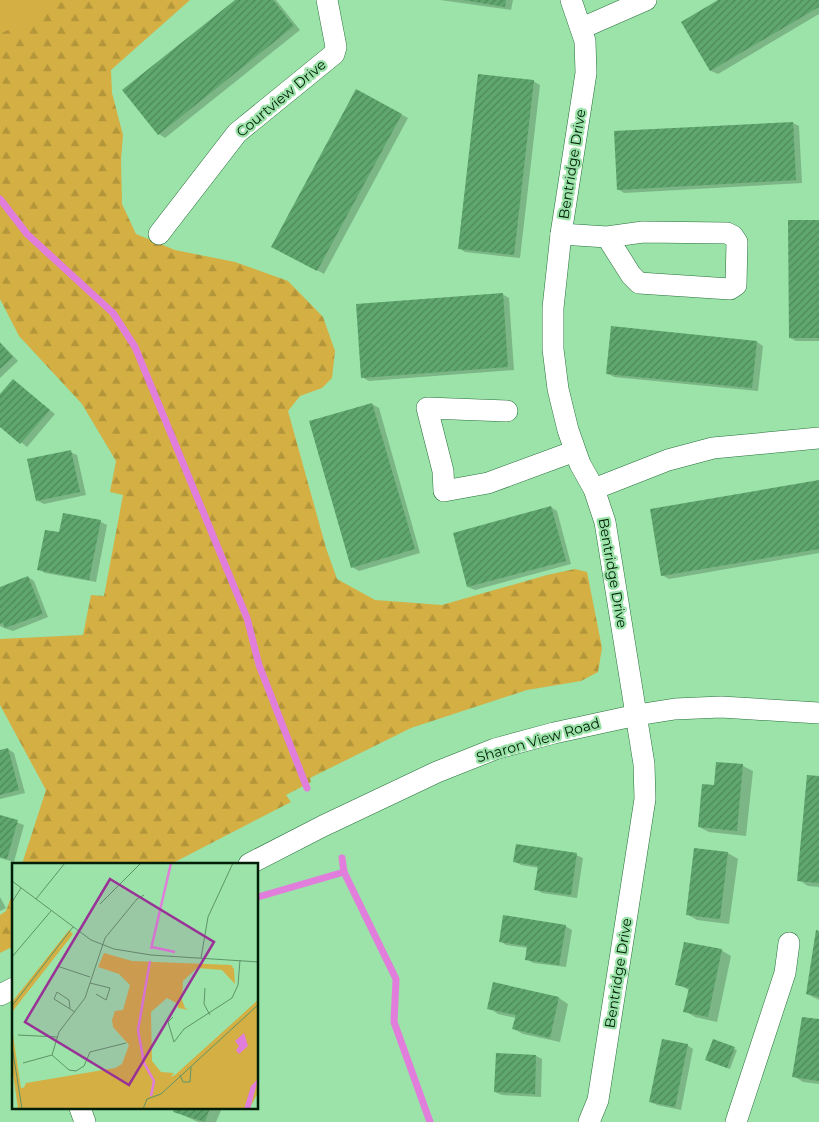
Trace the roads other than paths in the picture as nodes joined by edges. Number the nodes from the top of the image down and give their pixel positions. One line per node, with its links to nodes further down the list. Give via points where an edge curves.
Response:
1 (326, 0): 5 (street, Courtview Drive, via 336,47 334,54 237,133)
2 (571, 0): 4 (street, Bentridge Drive)
3 (646, 0): 4 (street)
4 (582, 28): 6 (street, Bentridge Drive, via 586,73)
5 (159, 234)
6 (561, 234): 7 (street); 10 (street, Bentridge Drive, via 553,308 553,349 558,389)
7 (607, 237): 7 (street, via 631,275 640,283 730,289 736,285 737,242 727,233 643,232)
8 (507, 411): 10 (street, via 427,408 443,471 444,491 488,483)
9 (819, 438): 11 (street, via 713,448 668,460)
10 (575, 452): 11 (street, Bentridge Drive)
11 (594, 489): 13 (street, Bentridge Drive, via 605,522)
12 (819, 713): 13 (street, Sharon View Road, via 720,707)
13 (637, 715): 14 (street, Sharon View Road, via 494,749 437,772); 20 (street, Bentridge Drive, via 645,798 598,1100)
14 (251, 863)
15 (789, 943): 21 (street, via 785,973)
16 (12, 989): 17 (street)
17 (0, 995)
18 (81, 1110): 19 (street)
19 (85, 1122)
20 (589, 1122)
21 (736, 1122)

